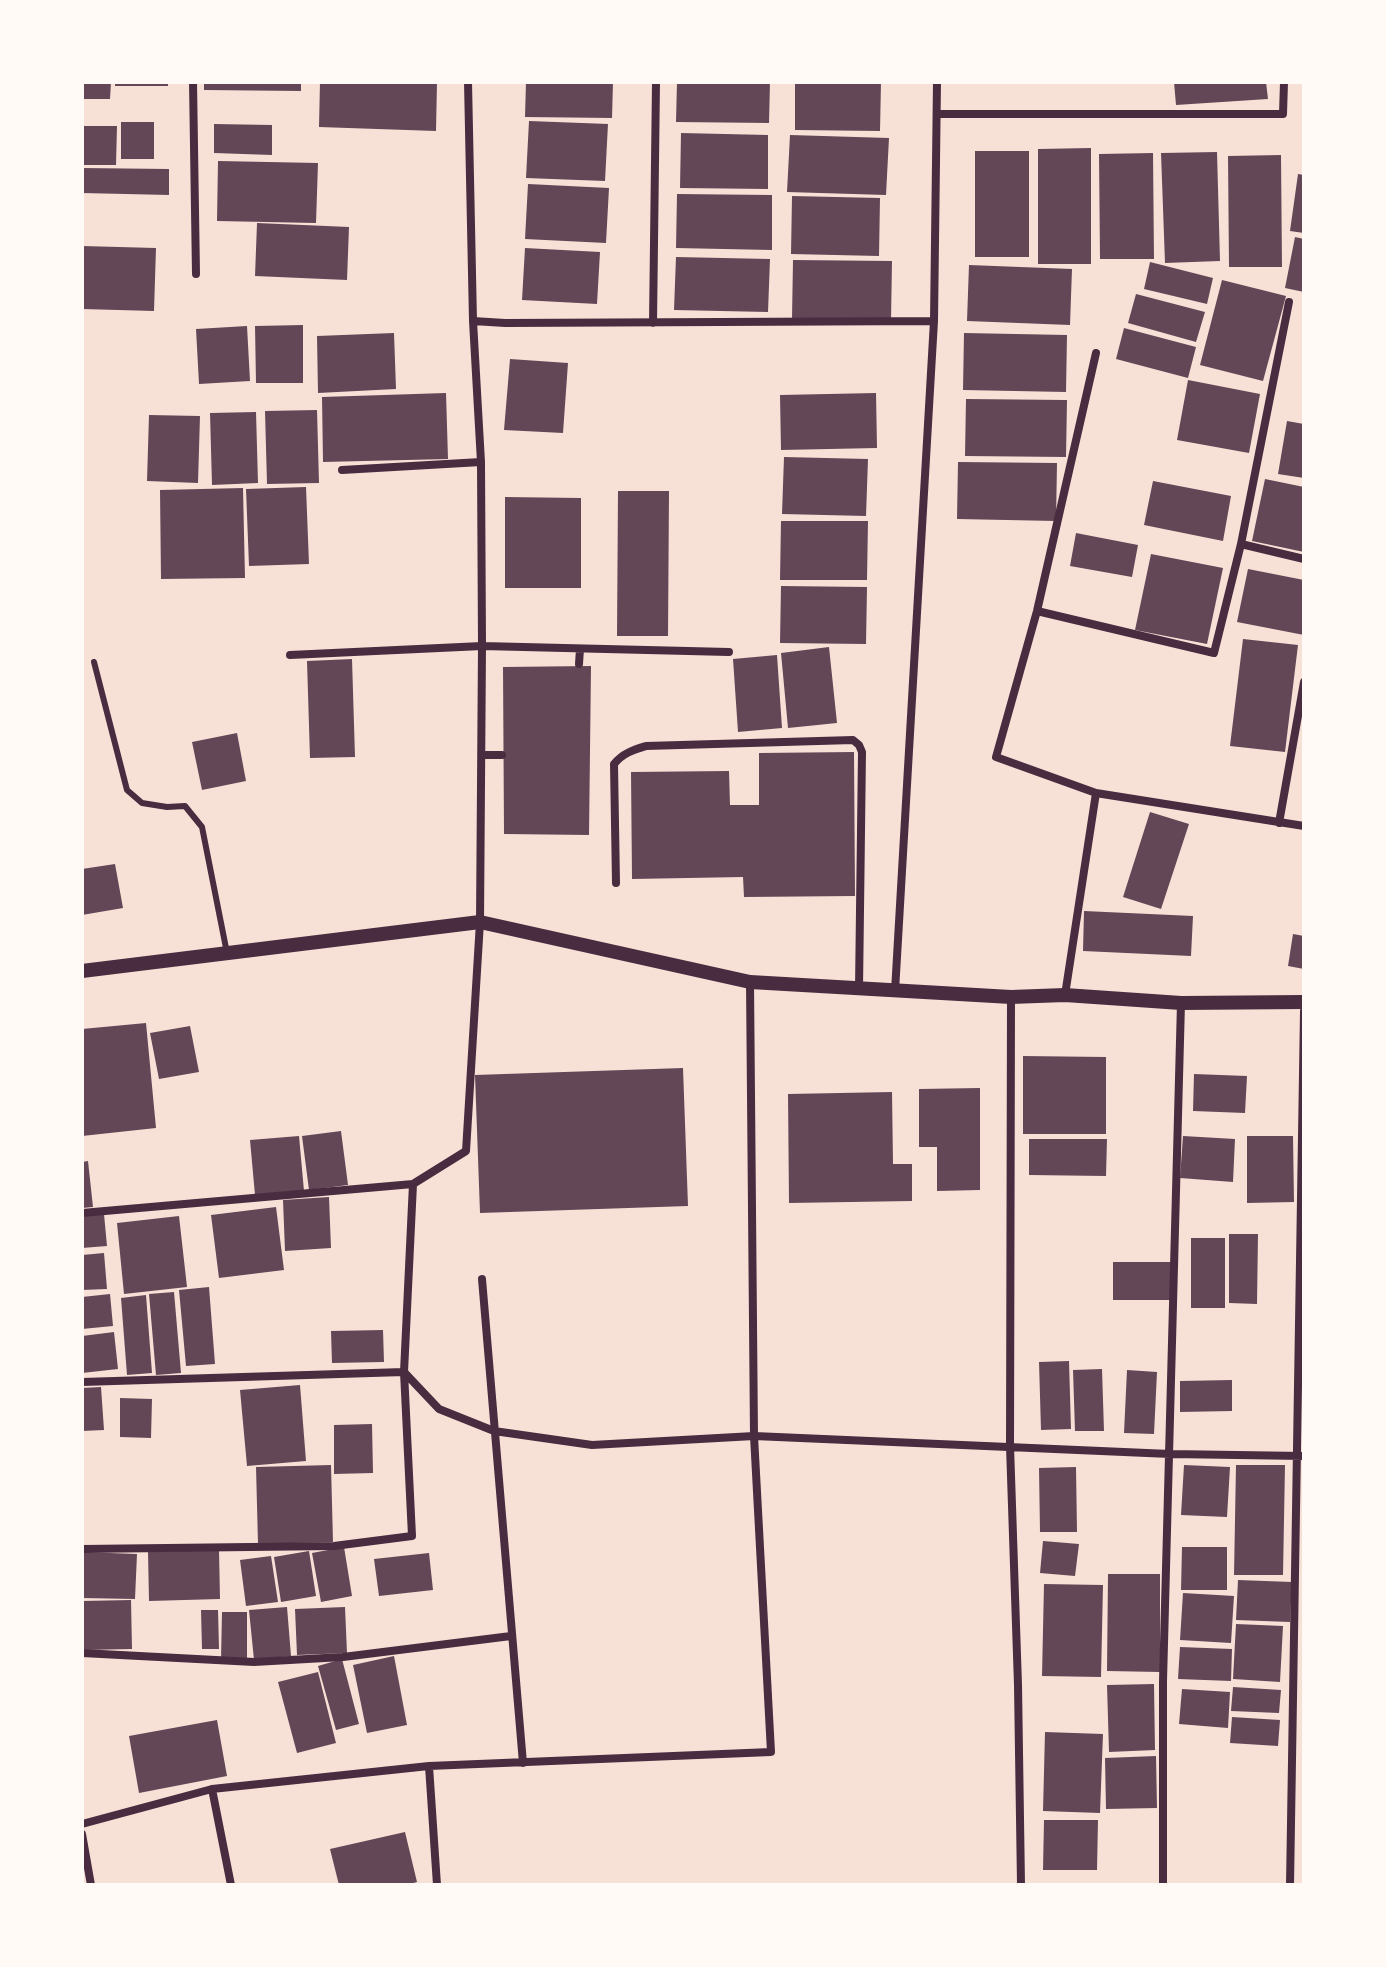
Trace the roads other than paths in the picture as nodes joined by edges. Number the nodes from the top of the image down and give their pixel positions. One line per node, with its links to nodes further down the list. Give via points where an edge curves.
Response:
1 (193, 82): 7 (street)
2 (468, 82): 9 (street)
3 (656, 82): 11 (street)
4 (937, 82): 6 (street)
5 (1284, 82): 6 (street, via 1283,114)
6 (937, 114): 10 (street)
7 (196, 274)
8 (1289, 302): 15 (street)
9 (473, 321): 11 (street); 13 (street)
10 (934, 321): 11 (street); 36 (street)
11 (653, 323)
12 (1096, 353): 17 (street)
13 (481, 462): 14 (street); 18 (street)
14 (342, 470)
15 (1241, 544): 16 (street); 17 (street, via 1214,653)
16 (1304, 559)
17 (1037, 611): 27 (street, via 996,757)
18 (482, 646): 19 (street); 21 (street); 25 (street)
19 (580, 649): 20 (street); 23 (street)
20 (729, 652)
21 (290, 655)
22 (94, 662): 32 (lane, via 127,790 142,803 185,806 202,827)
23 (579, 664)
24 (1304, 682): 28 (street)
25 (482, 755): 26 (street); 31 (street)
26 (502, 755)
27 (1096, 793): 28 (street); 37 (street)
28 (1279, 823): 29 (street)
29 (1304, 826)
30 (616, 883): 35 (street, via 614,764 621,756 646,746 853,740 862,752)
31 (480, 922): 32 (street); 34 (street); 42 (street, via 466,1151)
32 (227, 953): 33 (street)
33 (82, 971)
34 (750, 982): 35 (street); 48 (street)
35 (859, 989): 36 (street)
36 (895, 992): 38 (street)
37 (1065, 995): 38 (street); 40 (street)
38 (1011, 997): 49 (street)
39 (1304, 1002): 40 (street)
40 (1181, 1003): 50 (street)
41 (1304, 1011): 51 (street)
42 (413, 1184): 43 (street); 45 (street)
43 (82, 1213)
44 (482, 1279): 47 (street)
45 (404, 1372): 46 (street); 47 (street, via 439,1409); 52 (street, via 412,1536 334,1546)
46 (82, 1382)
47 (494, 1431): 48 (street, via 592,1445); 53 (street)
48 (754, 1436): 49 (street); 55 (street, via 771,1752)
49 (1010, 1446): 50 (street); 64 (street)
50 (1170, 1454): 51 (street); 65 (street)
51 (1301, 1456): 66 (street)
52 (82, 1549)
53 (511, 1636): 54 (street, via 254,1662); 55 (street)
54 (82, 1653)
55 (523, 1763): 56 (street)
56 (429, 1766): 57 (street); 63 (street)
57 (212, 1789): 58 (street); 62 (street)
58 (82, 1824)
59 (82, 1834): 60 (street)
60 (83, 1849): 61 (street)
61 (91, 1885)
62 (231, 1885)
63 (437, 1885)
64 (1021, 1885)
65 (1163, 1885)
66 (1290, 1885)

